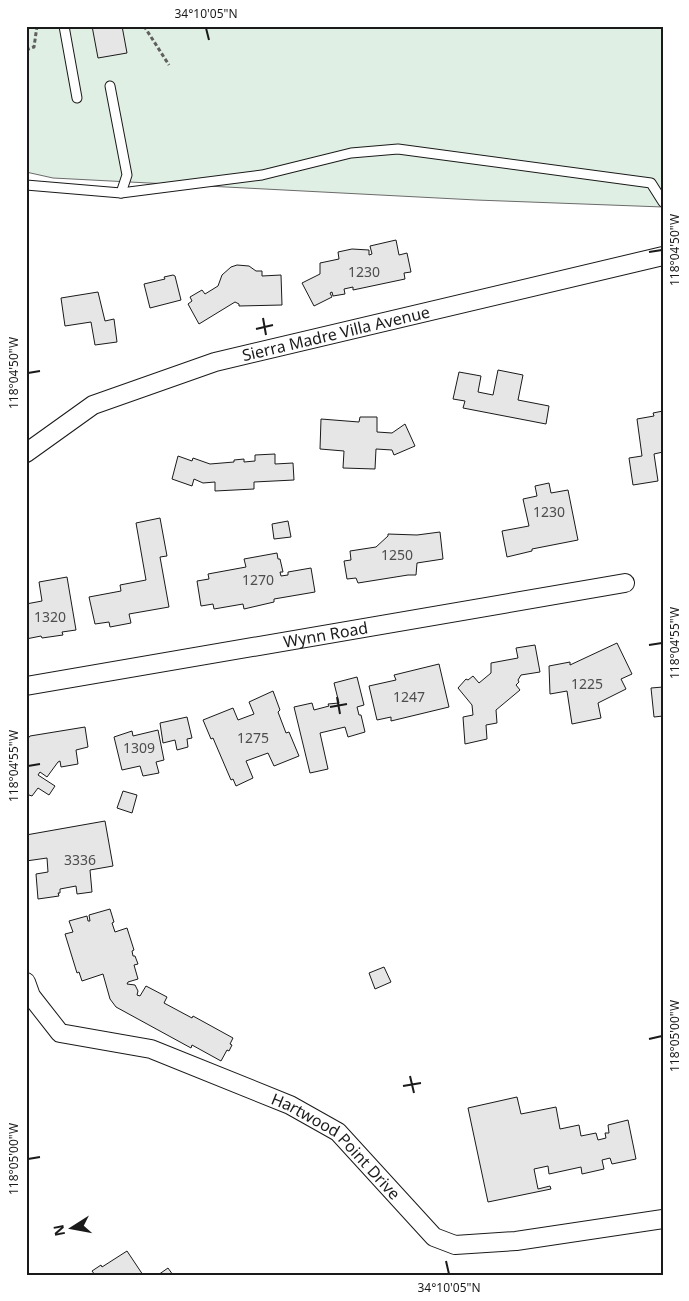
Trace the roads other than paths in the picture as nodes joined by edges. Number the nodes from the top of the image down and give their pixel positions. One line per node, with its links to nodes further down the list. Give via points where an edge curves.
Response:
1 (64, 26): 3 (lane)
2 (110, 86): 5 (lane, via 127,175)
3 (77, 98)
4 (26, 185): 5 (lane)
5 (121, 193): 6 (lane, via 262,174 351,153 398,149 651,183)
6 (663, 202)
7 (663, 256): 8 (street, Sierra Madre Villa Avenue, via 215,362 93,405)
8 (26, 453)
9 (625, 584): 10 (street, Wynn Road)
10 (26, 686)
11 (26, 982): 12 (street, Hartwood Point Drive, via 31,996 60,1033 151,1048 290,1105 338,1132 434,1238 455,1245 516,1241)
12 (663, 1219)

